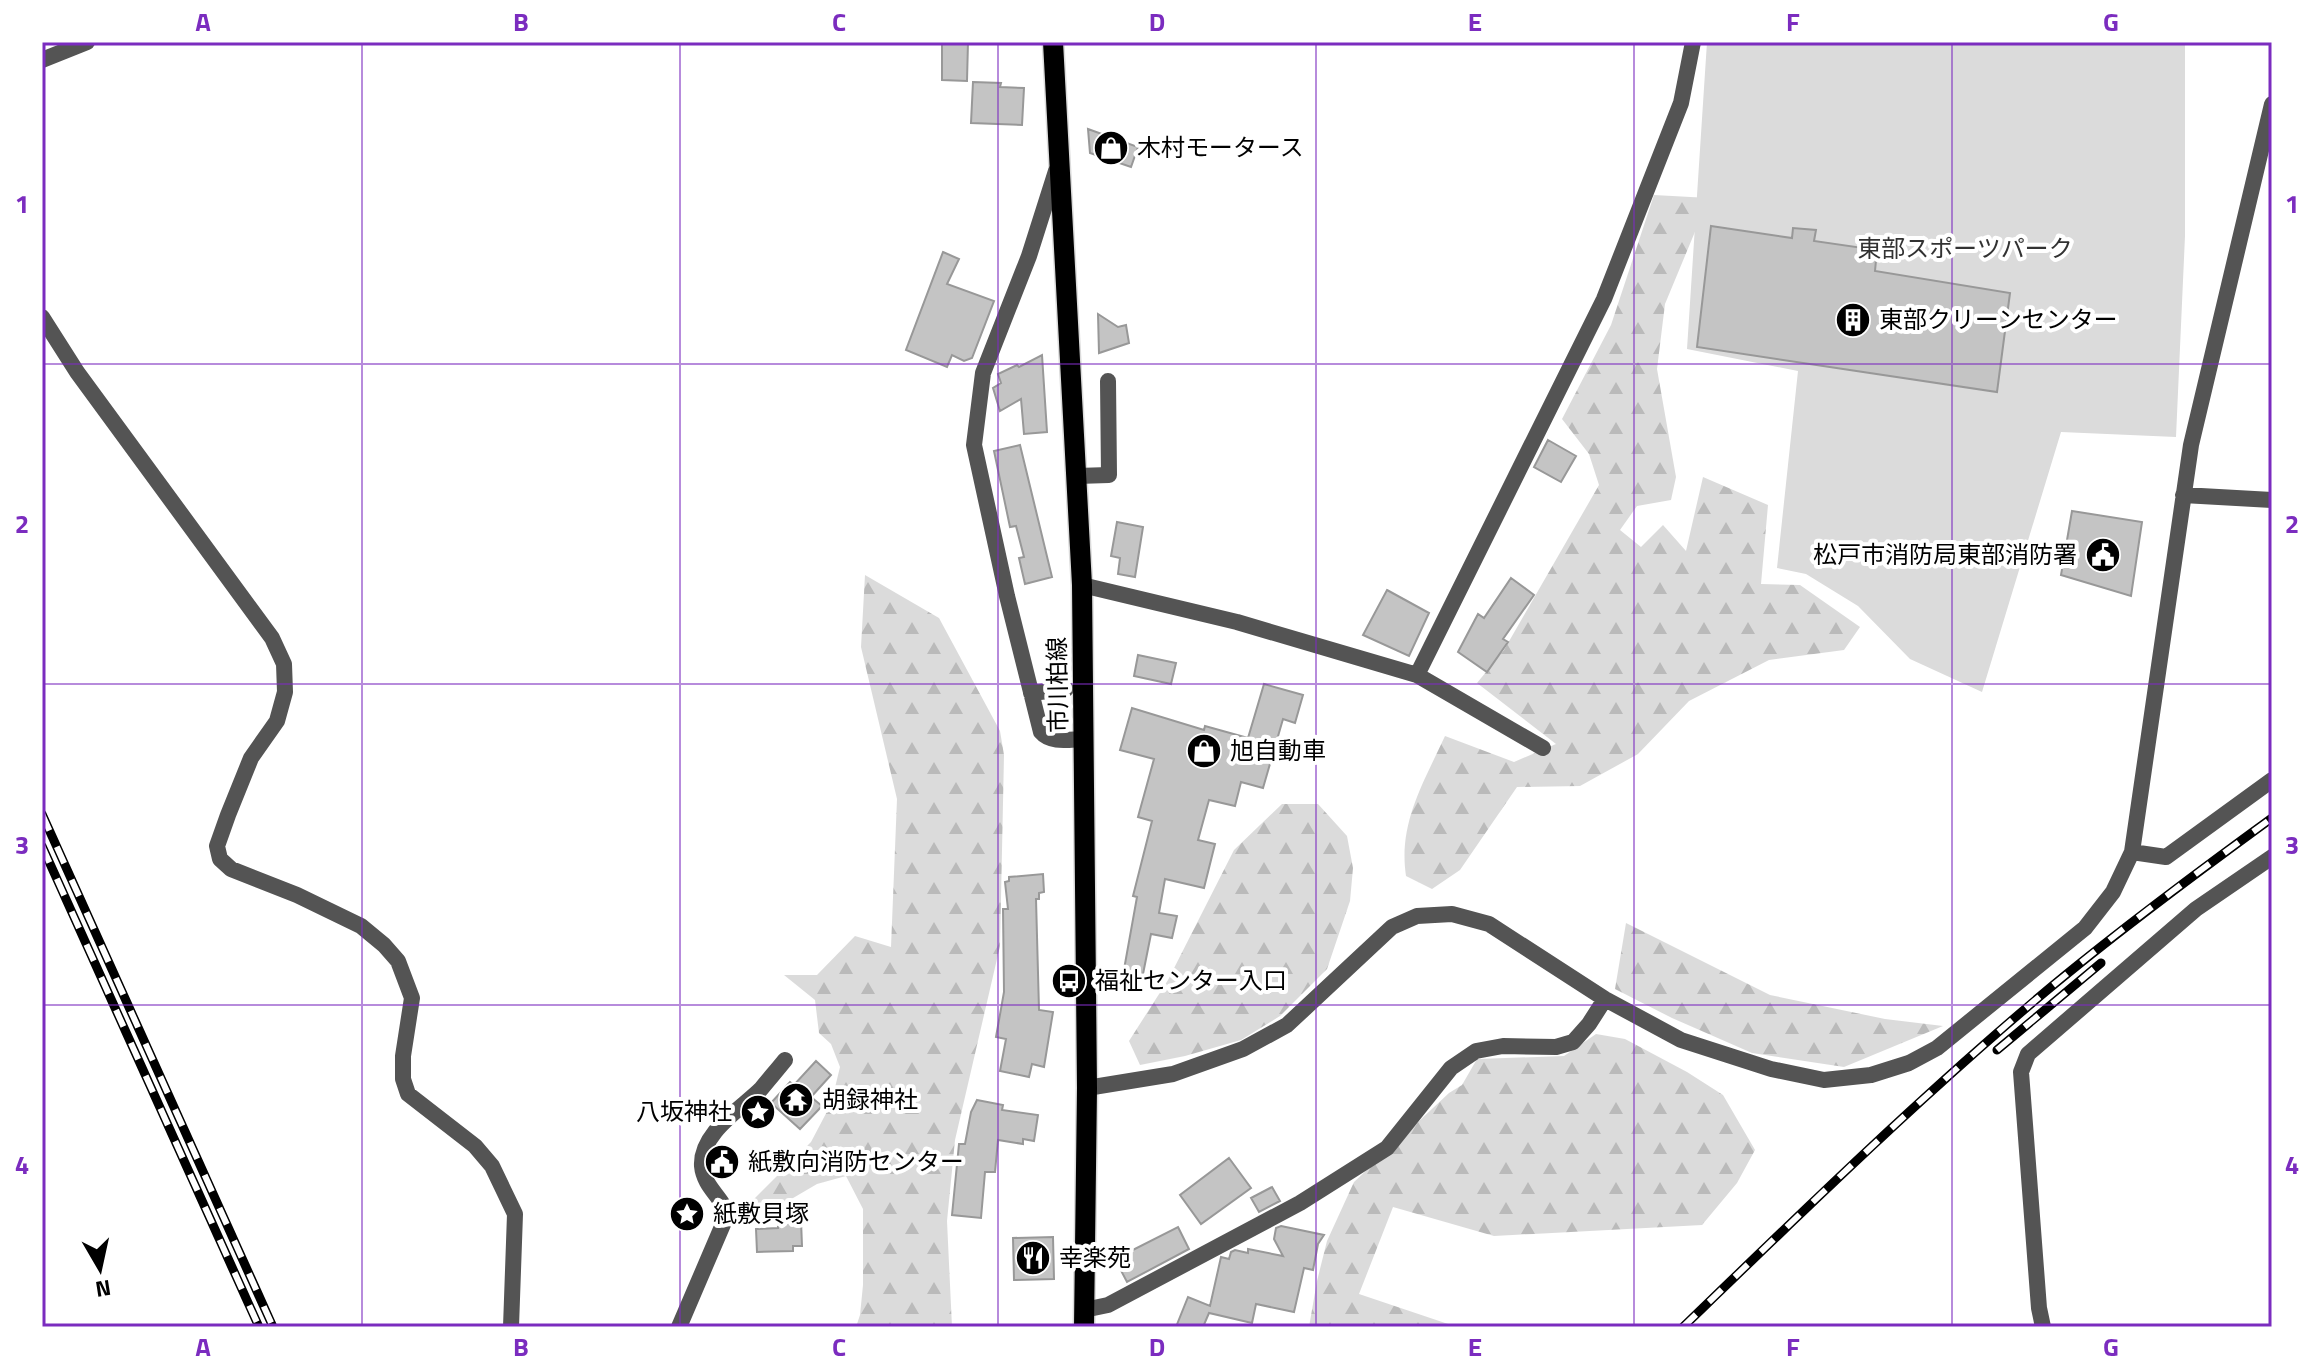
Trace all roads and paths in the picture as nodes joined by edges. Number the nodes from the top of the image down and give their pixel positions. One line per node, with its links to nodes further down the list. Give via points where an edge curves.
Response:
1 (87, 42): 4 (street)
2 (1053, 42): 6 (main road, 市川柏線)
3 (1693, 42): 13 (street, via 1681,103 1604,299)
4 (42, 60)
5 (2272, 104): 10 (street)
6 (1059, 154): 9 (main road, 市川柏線); 15 (street, via 1033,242 983,373 974,445)
7 (42, 317): 25 (street, via 272,638 284,664 285,692 277,721 251,758 228,815 217,846 220,859 231,869 361,926 398,961 412,998 403,1056 408,1094 475,1146 492,1166 515,1214)
8 (1108, 381): 9 (street, via 1109,475)
9 (1077, 476): 12 (main road, 市川柏線)
10 (2183, 495): 11 (street); 19 (street)
11 (2272, 500)
12 (1082, 585): 13 (street, via 1237,622); 16 (main road, 市川柏線)
13 (1417, 675): 17 (street)
14 (1066, 689): 15 (street)
15 (1031, 693): 16 (street, via 1046,737)
16 (1085, 739): 23 (main road, 市川柏線)
17 (1543, 748)
18 (2272, 780): 19 (street, via 2166,857)
19 (2132, 852): 21 (street, via 2113,892 2085,928 1937,1048 1871,1075 1824,1080 1771,1069 1681,1040)
20 (2272, 857): 27 (street, via 2196,909 2028,1054 2021,1072)
21 (1605, 999): 23 (street, via 1489,924 1452,914 1417,916 1392,927 1287,1025 1254,1043 1173,1074); 24 (street, via 1573,1042 1476,1051 1451,1068 1387,1148 1300,1203)
22 (785, 1060): 26 (street, via 723,1124 703,1155 706,1182 727,1215)
23 (1087, 1088): 24 (main road, 市川柏線)
24 (1084, 1318)
25 (511, 1327)
26 (679, 1327)
27 (2043, 1327)

